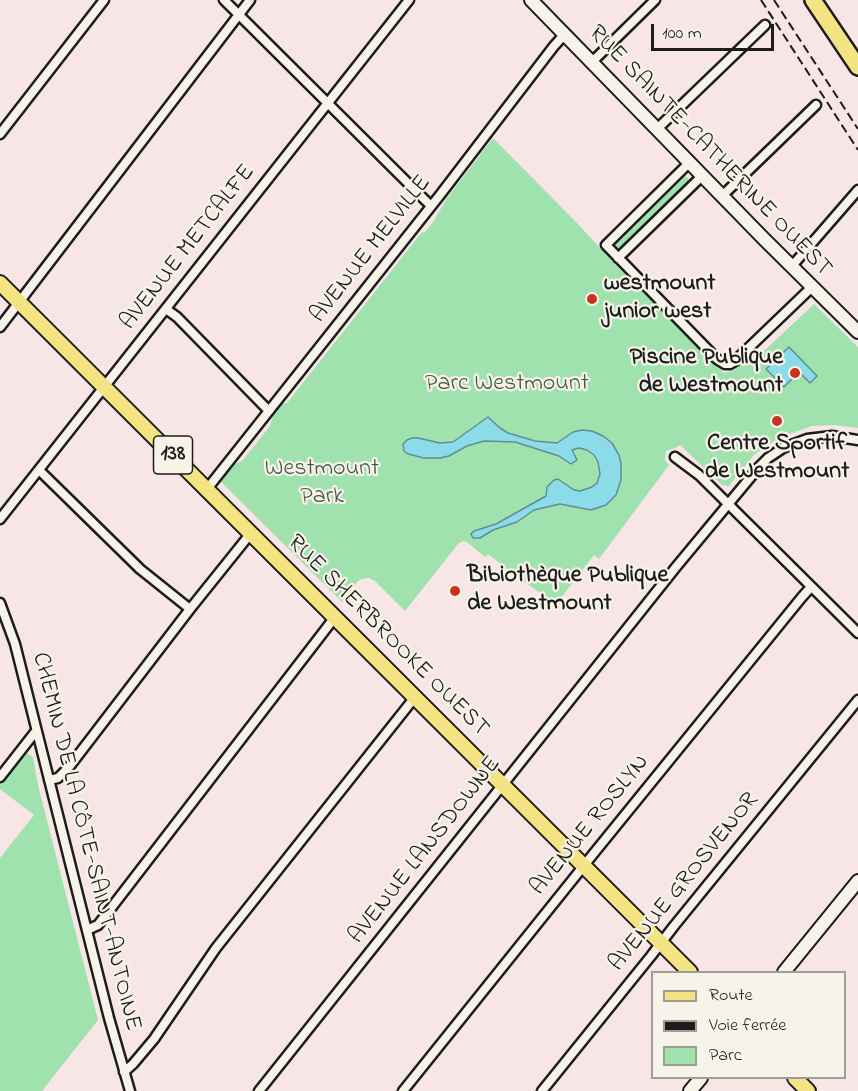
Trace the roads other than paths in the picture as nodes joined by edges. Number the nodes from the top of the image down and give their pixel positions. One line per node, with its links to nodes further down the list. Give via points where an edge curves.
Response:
1 (104, 0): 17 (street)
2 (224, 0): 8 (street)
3 (250, 0): 8 (street)
4 (409, 0): 14 (street, AVENUE METCALFE)
5 (531, 0): 10 (main road, RUE SAINTE-CATHERINE OUEST)
6 (655, 0): 12 (street)
7 (813, 0): 11 (highway); 13 (highway)
8 (239, 15): 14 (street); 27 (street)
9 (765, 25): 16 (street)
10 (565, 34): 12 (main road, RUE SAINTE-CATHERINE OUEST); 22 (street, AVENUE MELVILLE)
11 (858, 49)
12 (592, 62): 16 (main road, RUE SAINTE-CATHERINE OUEST)
13 (858, 67)
14 (327, 103): 22 (street); 28 (street, AVENUE METCALFE)
15 (816, 105): 21 (street)
16 (657, 129): 18 (main road, RUE SAINTE-CATHERINE OUEST)
17 (0, 134)
18 (690, 162): 19 (main road, RUE SAINTE-CATHERINE OUEST); 23 (street, via 606,245)
19 (703, 175): 21 (main road, RUE SAINTE-CATHERINE OUEST); 23 (street)
20 (858, 190): 24 (street)
21 (722, 196): 24 (main road, RUE SAINTE-CATHERINE OUEST)
22 (431, 206): 32 (street, AVENUE MELVILLE)
23 (618, 258): 26 (street, via 722,363 735,361)
24 (792, 266): 26 (main road, RUE SAINTE-CATHERINE OUEST)
25 (0, 283): 27 (main road, RUE SHERBROOKE OUEST / 138)
26 (812, 287): 30 (main road, RUE SAINTE-CATHERINE OUEST)
27 (19, 302): 29 (street); 31 (main road, RUE SHERBROOKE OUEST / 138)
28 (166, 309): 31 (street, AVENUE METCALFE); 32 (street)
29 (0, 327)
30 (858, 332)
31 (105, 386): 35 (street, AVENUE METCALFE); 36 (main road, RUE SHERBROOKE OUEST / 138)
32 (269, 411): 36 (street, AVENUE MELVILLE)
33 (858, 440): 37 (street, AVENUE LANSDOWNE, via 819,437 783,448 764,462)
34 (675, 457): 37 (street)
35 (39, 470): 38 (street, AVENUE METCALFE); 42 (street, via 140,569)
36 (207, 489): 39 (main road, RUE SHERBROOKE OUEST / 138)
37 (728, 504): 40 (street); 50 (street, AVENUE LANSDOWNE)
38 (0, 519)
39 (251, 533): 42 (street); 43 (main road, RUE SHERBROOKE OUEST / 138)
40 (811, 588): 44 (street); 51 (street, AVENUE ROSLYN)
41 (0, 603): 47 (street, CHEMIN DE LA CÔTE-SAINT-ANTOINE, via 15,644)
42 (190, 609): 49 (street, via 69,767 58,778)
43 (335, 617): 45 (main road, RUE SHERBROOKE OUEST / 138); 53 (street, via 98,925)
44 (858, 633)
45 (415, 697): 50 (main road, RUE SHERBROOKE OUEST / 138); 57 (street, via 216,948 154,1039)
46 (858, 700): 54 (street, AVENUE GROSVENOR)
47 (36, 731): 48 (street); 49 (street, CHEMIN DE LA CÔTE-SAINT-ANTOINE)
48 (0, 777)
49 (49, 780): 53 (street, CHEMIN DE LA CÔTE-SAINT-ANTOINE)
50 (503, 785): 51 (main road, RUE SHERBROOKE OUEST / 138); 61 (street, AVENUE LANSDOWNE)
51 (584, 866): 54 (main road, RUE SHERBROOKE OUEST / 138); 62 (street, AVENUE ROSLYN)
52 (858, 881): 56 (main road)
53 (87, 930): 57 (street, CHEMIN DE LA CÔTE-SAINT-ANTOINE)
54 (661, 944): 55 (main road, RUE SHERBROOKE OUEST / 138); 63 (street, AVENUE GROSVENOR)
55 (689, 971)
56 (785, 971)
57 (124, 1072): 60 (street, CHEMIN DE LA CÔTE-SAINT-ANTOINE)
58 (699, 1079): 64 (main road)
59 (797, 1079): 65 (main road)
60 (130, 1091)
61 (259, 1091)
62 (403, 1091)
63 (542, 1091)
64 (690, 1091)
65 (808, 1091)

